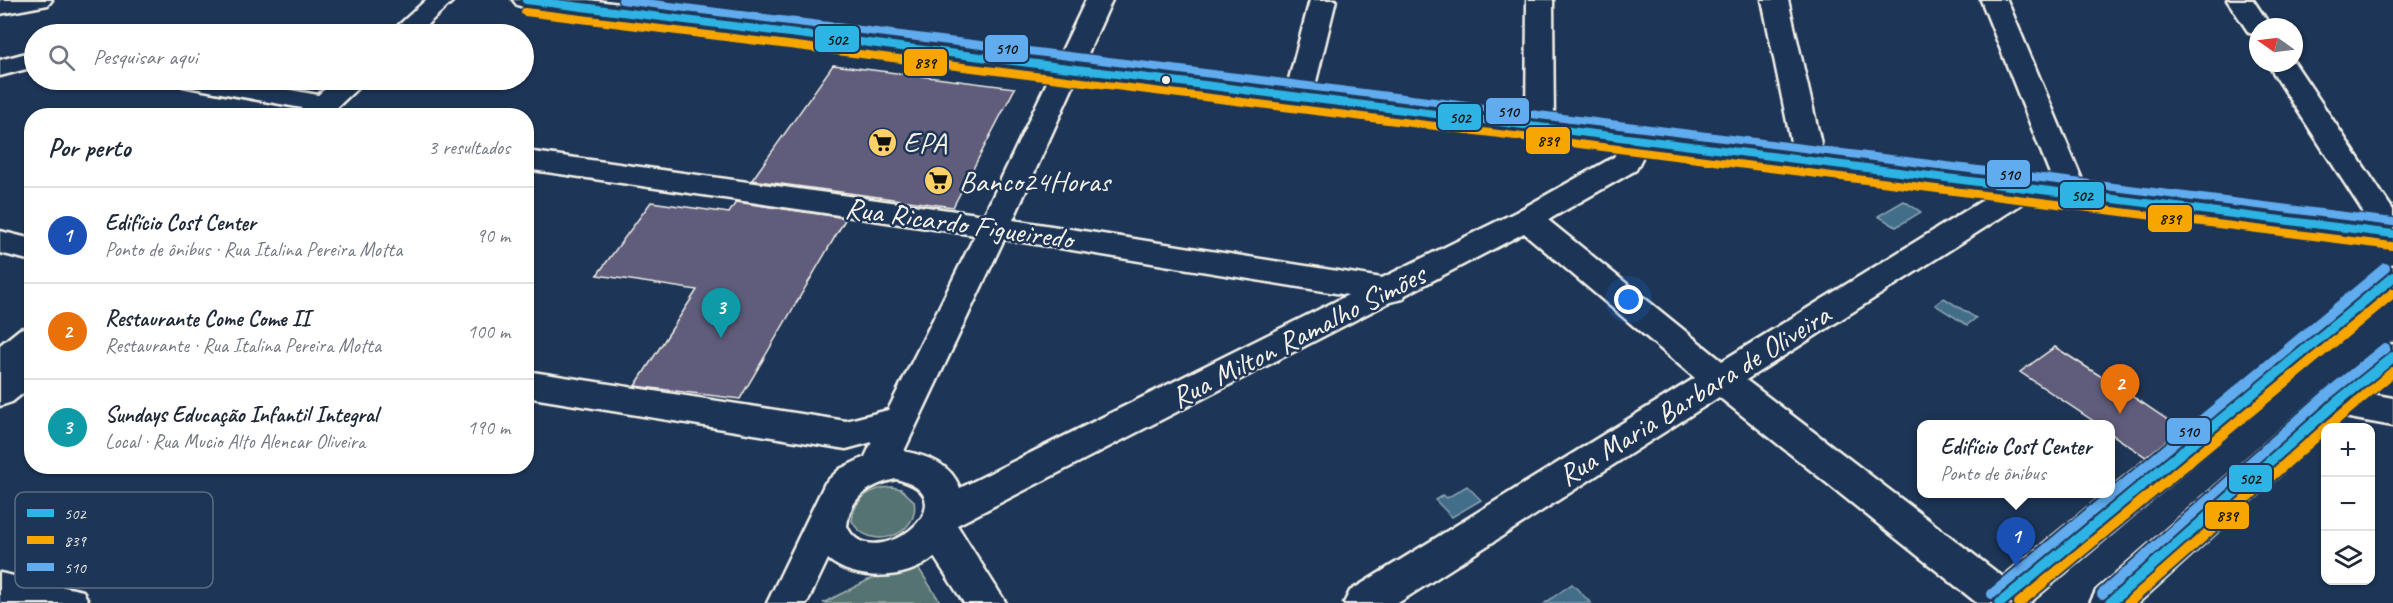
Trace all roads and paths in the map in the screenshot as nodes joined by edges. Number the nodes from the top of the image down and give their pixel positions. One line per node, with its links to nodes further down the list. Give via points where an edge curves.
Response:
1 (39, 0): 10 (street)
2 (441, 0): 12 (street)
3 (526, 0): 15 (street)
4 (1099, 0): 15 (street)
5 (1323, 0): 19 (street)
6 (1540, 0): 22 (street)
7 (1775, 0): 25 (street)
8 (1994, 0): 27 (street)
9 (2240, 0): 11 (street)
10 (0, 6)
11 (2252, 18)
12 (413, 24)
13 (24, 62): 14 (street)
14 (0, 68)
15 (1067, 68): 19 (street); 29 (street)
16 (2287, 72): 30 (street)
17 (234, 90): 20 (street)
18 (340, 90): 21 (street)
19 (1298, 98): 22 (street)
20 (309, 108)
21 (319, 108)
22 (1540, 128): 23 (street)
23 (1637, 140): 25 (street); 28 (street, Rua Milton Ramalho Simões, via 1626,163)
24 (534, 161): 29 (street, Rua Ricardo Figueiredo)
25 (1810, 161): 26 (street)
26 (2025, 188): 27 (street); 39 (street, Rua Maria Barbara de Oliveira)
27 (2073, 194): 30 (street)
28 (1527, 219): 34 (street, Rua Milton Ramalho Simões); 39 (street)
29 (994, 227): 34 (street, Rua Ricardo Figueiredo); 44 (street)
30 (2393, 234)
31 (0, 242): 32 (street)
32 (24, 248)
33 (2393, 277): 50 (street)
34 (1391, 291): 48 (street, Rua Milton Ramalho Simões)
35 (24, 344): 37 (street)
36 (2393, 357): 42 (street)
37 (0, 363)
38 (24, 373): 41 (street)
39 (1720, 379): 50 (street); 54 (street, Rua Maria Barbara de Oliveira)
40 (534, 385): 45 (street)
41 (0, 393)
42 (2337, 402): 43 (street); 55 (street)
43 (2393, 412)
44 (902, 420): 45 (street); 46 (street)
45 (846, 435): 46 (street)
46 (875, 467): 47 (street, via 841,488); 48 (street, via 911,465 935,478 945,501)
47 (828, 517): 48 (street, via 830,533 840,546 874,560 910,552 926,542); 52 (street)
48 (941, 522): 53 (street)
49 (0, 590): 51 (street)
50 (2002, 602)
51 (69, 603)
52 (787, 603)
53 (986, 603)
54 (1364, 603)
55 (2110, 603)

